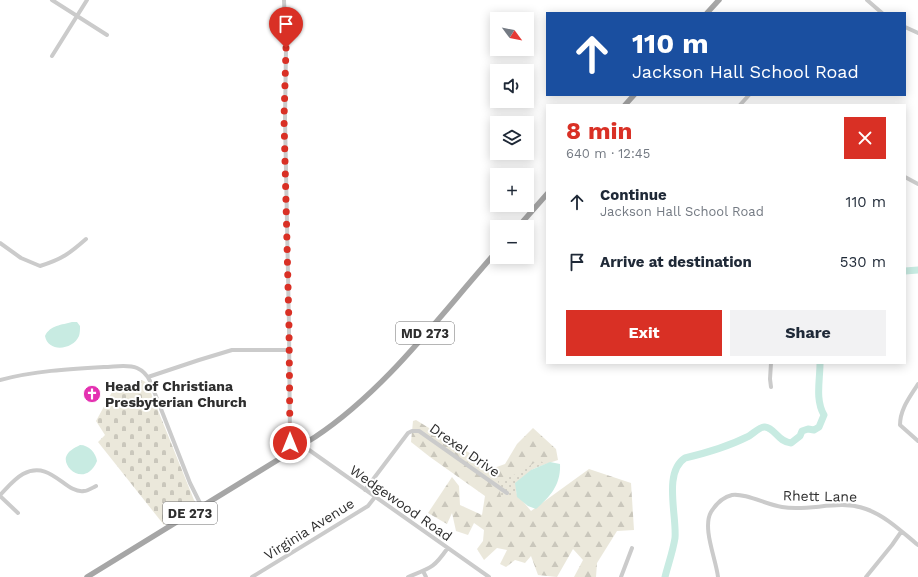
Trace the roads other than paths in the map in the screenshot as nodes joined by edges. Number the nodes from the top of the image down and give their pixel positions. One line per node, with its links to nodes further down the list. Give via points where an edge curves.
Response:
1 (52, 0): 8 (street)
2 (87, 0): 8 (street)
3 (284, 0): 24 (street)
4 (719, 0): 6 (main road)
5 (867, 0): 7 (street)
6 (708, 12)
7 (881, 12)
8 (77, 16): 11 (street); 12 (street)
9 (906, 27): 10 (street)
10 (918, 33)
11 (107, 35)
12 (52, 56)
13 (633, 96): 15 (main road)
14 (748, 96): 16 (street)
15 (626, 104)
16 (741, 104)
17 (906, 178): 18 (street)
18 (918, 184)
19 (546, 195): 20 (main road)
20 (524, 220)
21 (86, 239): 22 (street, via 69,254 40,266 20,258)
22 (0, 243)
23 (490, 259): 30 (main road, MD 273, via 396,366)
24 (289, 350): 26 (street, via 232,350); 33 (street, via 290,443)
25 (770, 364): 29 (street)
26 (148, 377): 27 (street, via 136,368 110,367 53,370); 39 (street)
27 (0, 380)
28 (918, 384): 31 (street, via 900,418 900,425)
29 (771, 387)
30 (350, 411): 32 (main road, DE 273)
31 (918, 441)
32 (302, 445): 33 (main road, DE 273); 35 (street, Wedgewood Road)
33 (294, 450): 39 (main road, DE 273)
34 (96, 486): 37 (street, via 85,491 77,491 50,474 36,470 21,476)
35 (365, 490): 36 (street, Drexel Drive, via 408,433 416,430); 38 (street, Wedgewood Road)
36 (507, 493)
37 (0, 495): 40 (street)
38 (375, 497): 43 (street, Wedgewood Road); 47 (street, Virginia Avenue, via 368,506)
39 (202, 507): 46 (main road, DE 273)
40 (18, 513)
41 (901, 532): 42 (street, Rhett Lane); 52 (street, Rhett Lane, via 874,512 860,507 838,504 796,508 768,504 747,496 732,496 722,499 709,516 710,541); 53 (street)
42 (918, 545)
43 (447, 548): 45 (street, via 438,562); 50 (street, Wedgewood Road)
44 (632, 548): 51 (street)
45 (423, 571): 48 (street); 49 (street)
46 (87, 577)
47 (252, 577)
48 (408, 577)
49 (426, 577)
50 (489, 577)
51 (621, 577)
52 (718, 577)
53 (866, 577)

